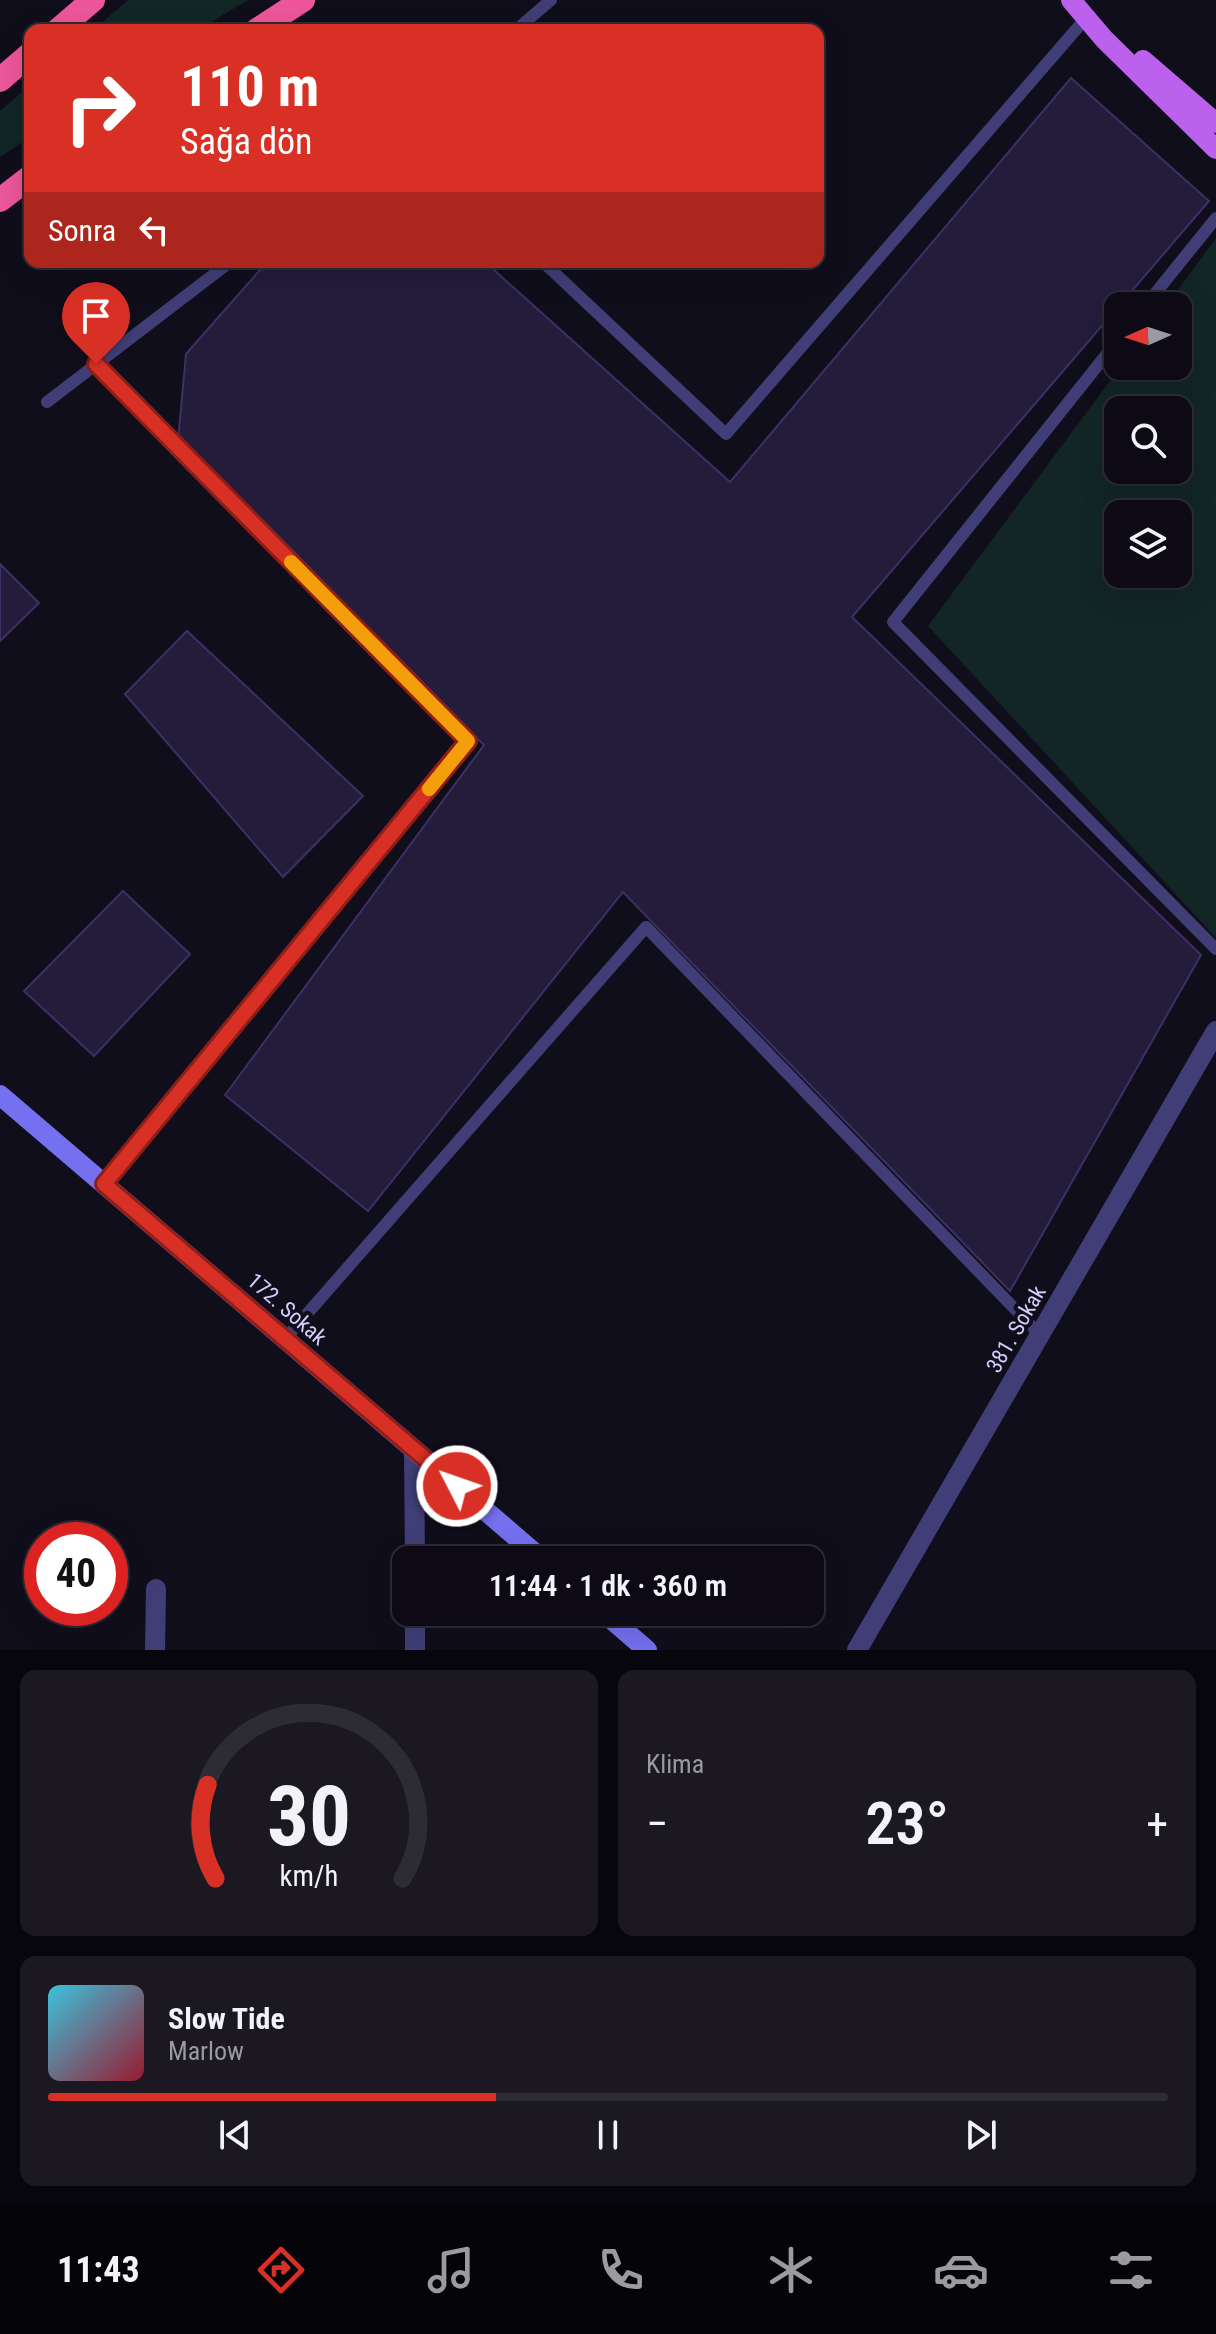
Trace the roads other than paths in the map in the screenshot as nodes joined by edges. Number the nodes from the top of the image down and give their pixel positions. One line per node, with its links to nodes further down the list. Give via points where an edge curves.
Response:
1 (303, 0): 7 (highway)
2 (551, 0): 8 (lane)
3 (1071, 0): 5 (main road)
4 (87, 2): 6 (highway)
5 (1086, 18): 9 (main road); 18 (lane, via 726,434)
6 (64, 24)
7 (266, 24)
8 (523, 24)
9 (1104, 39): 12 (main road, via 1140,57); 13 (main road)
10 (24, 59): 11 (highway)
11 (0, 80)
12 (1216, 123)
13 (1216, 149)
14 (24, 182): 15 (highway)
15 (0, 199)
16 (1216, 218): 19 (lane)
17 (222, 268): 21 (lane)
18 (549, 268)
19 (1156, 292)
20 (1104, 358): 23 (lane, via 893,622)
21 (96, 364): 22 (lane); 26 (lane, via 468,741)
22 (47, 402)
23 (1216, 949)
24 (1216, 1031): 27 (street, 381. Sokak)
25 (0, 1095): 26 (street, 172. Sokak)
26 (104, 1184): 28 (street, 172. Sokak)
27 (1040, 1335): 28 (lane, via 646,927); 38 (street, 381. Sokak)
28 (285, 1339): 29 (street, 172. Sokak)
29 (414, 1450): 30 (street); 31 (street, 172. Sokak)
30 (415, 1546)
31 (527, 1546)
32 (156, 1589): 35 (street)
33 (415, 1626): 36 (street)
34 (619, 1626): 37 (street)
35 (155, 1650)
36 (415, 1650)
37 (647, 1650)
38 (857, 1650)

